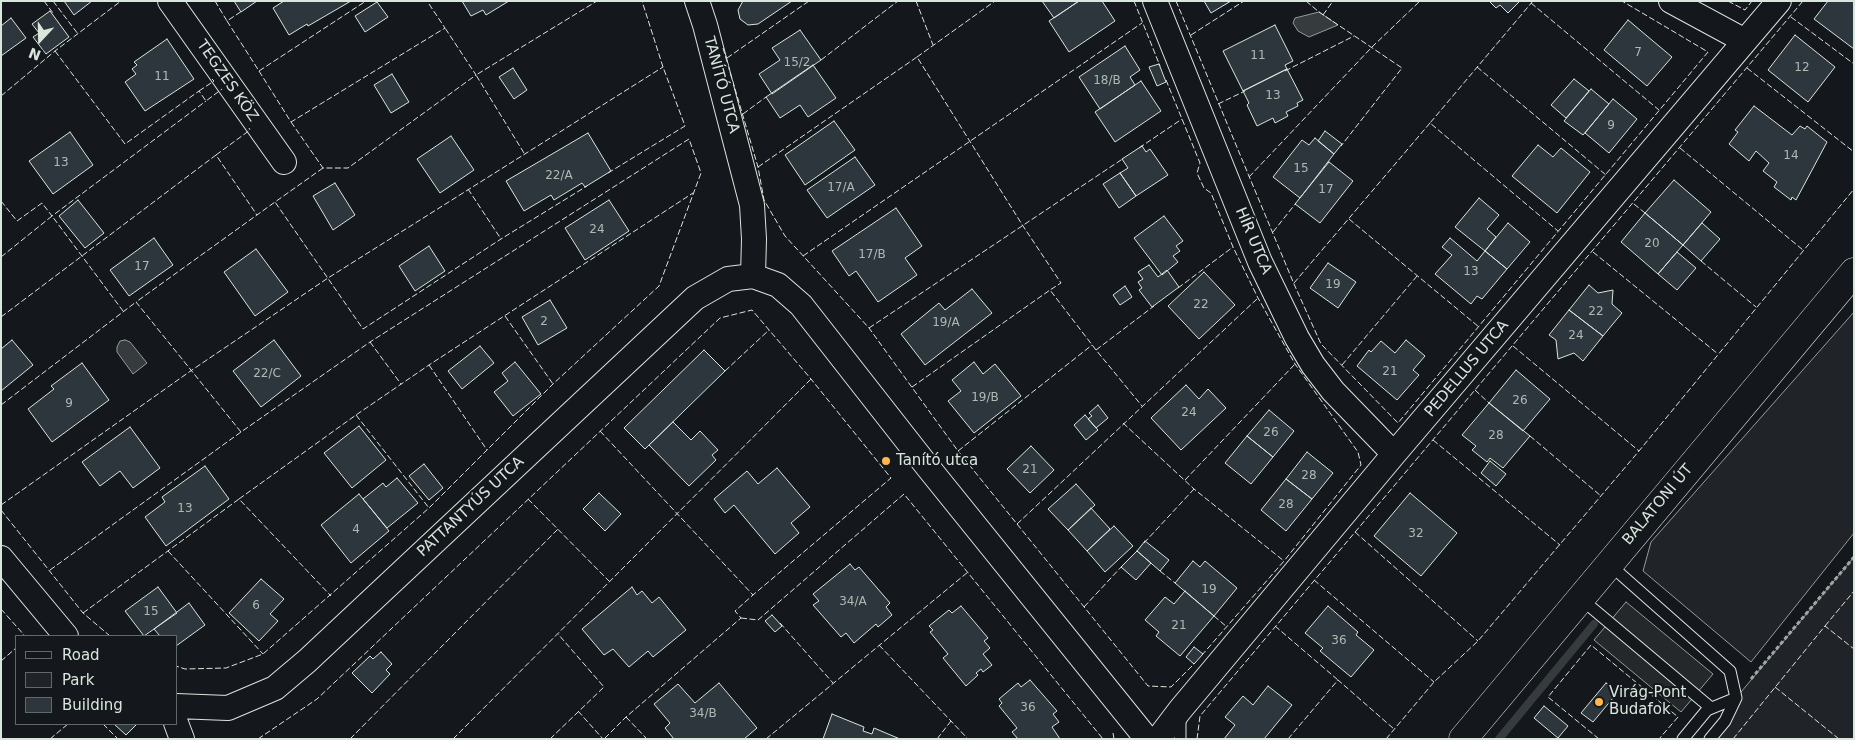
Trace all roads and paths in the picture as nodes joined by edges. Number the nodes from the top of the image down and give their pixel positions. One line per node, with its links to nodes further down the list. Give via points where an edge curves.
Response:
1 (170, 1): 7 (street, TEGZES KÖZ)
2 (697, 1): 9 (street, TANÍTÓ UTCA, via 752,205)
3 (1155, 1): 10 (street, HÍR UTCA, via 1260,262 1297,338 1333,391)
4 (1671, 1): 6 (street)
5 (1778, 1): 6 (street, PEDELLUS UTCA)
6 (1745, 41): 10 (street, PEDELLUS UTCA)
7 (284, 162)
8 (1854, 272): 13 (main road, BALATONI ÚT)
9 (753, 276): 17 (street, PATTANTYÚS UTCA, via 728,279 695,298 275,688 228,708); 22 (street, via 778,286 801,305)
10 (1394, 454): 19 (street, PEDELLUS UTCA)
11 (1, 558): 15 (street)
12 (1854, 558): 16 (path)
13 (1609, 564): 14 (main road, BALATONI ÚT); 16 (lane, via 1730,671)
14 (1580, 598): 18 (lane); 25 (main road, BALATONI ÚT)
15 (65, 635)
16 (1736, 698): 18 (lane); 27 (lane, via 1725,721)
17 (178, 706)
18 (1711, 708): 26 (lane)
19 (1180, 710): 23 (street, PEDELLUS UTCA); 24 (lane)
20 (177, 725): 21 (street)
21 (182, 739)
22 (1147, 739)
23 (1158, 739)
24 (1180, 739)
25 (1462, 739)
26 (1683, 739)
27 (1710, 739)

